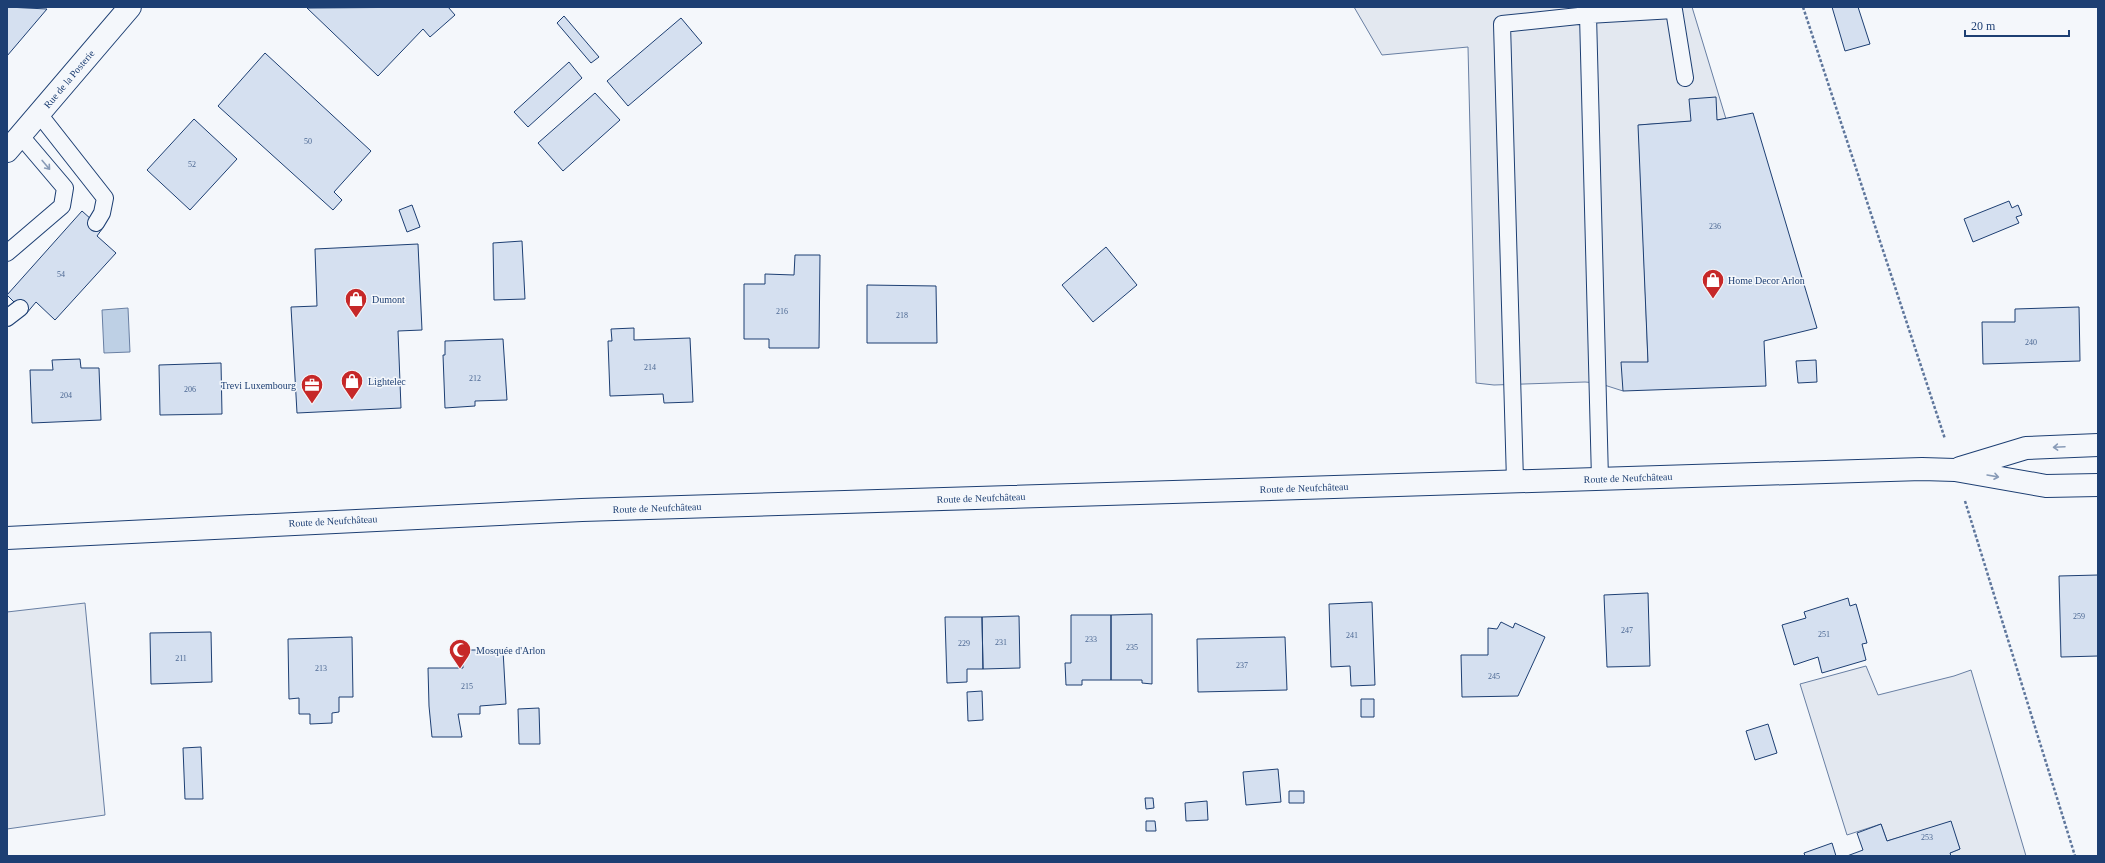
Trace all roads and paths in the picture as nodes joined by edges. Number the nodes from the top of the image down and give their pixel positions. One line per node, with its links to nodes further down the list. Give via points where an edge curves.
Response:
1 (130, 7): 5 (main road, Rue de la Posterie)
2 (1803, 7): 12 (path)
3 (1588, 16): 4 (lane, via 1674,10); 13 (lane); 14 (lane, via 1502,24)
4 (1685, 78)
5 (39, 114): 6 (main road, Rue de la Posterie); 7 (lane, via 105,198 102,213)
6 (14, 143): 8 (lane, one-way to 8, via 65,188 62,206)
7 (96, 223)
8 (7, 253)
9 (20, 308): 10 (lane)
10 (7, 318)
11 (2098, 445): 12 (main road, Route de Neufchâteau, one-way to 12, via 2026,448)
12 (1955, 470): 13 (main road, Route de Neufchâteau); 15 (main road, Route de Neufchâteau, one-way to 15, via 2046,486); 17 (path)
13 (1600, 479): 14 (main road, Route de Neufchâteau)
14 (1515, 481): 16 (main road, Route de Neufchâteau, via 590,510 83,532)
15 (2098, 485)
16 (7, 538)
17 (2075, 856)

